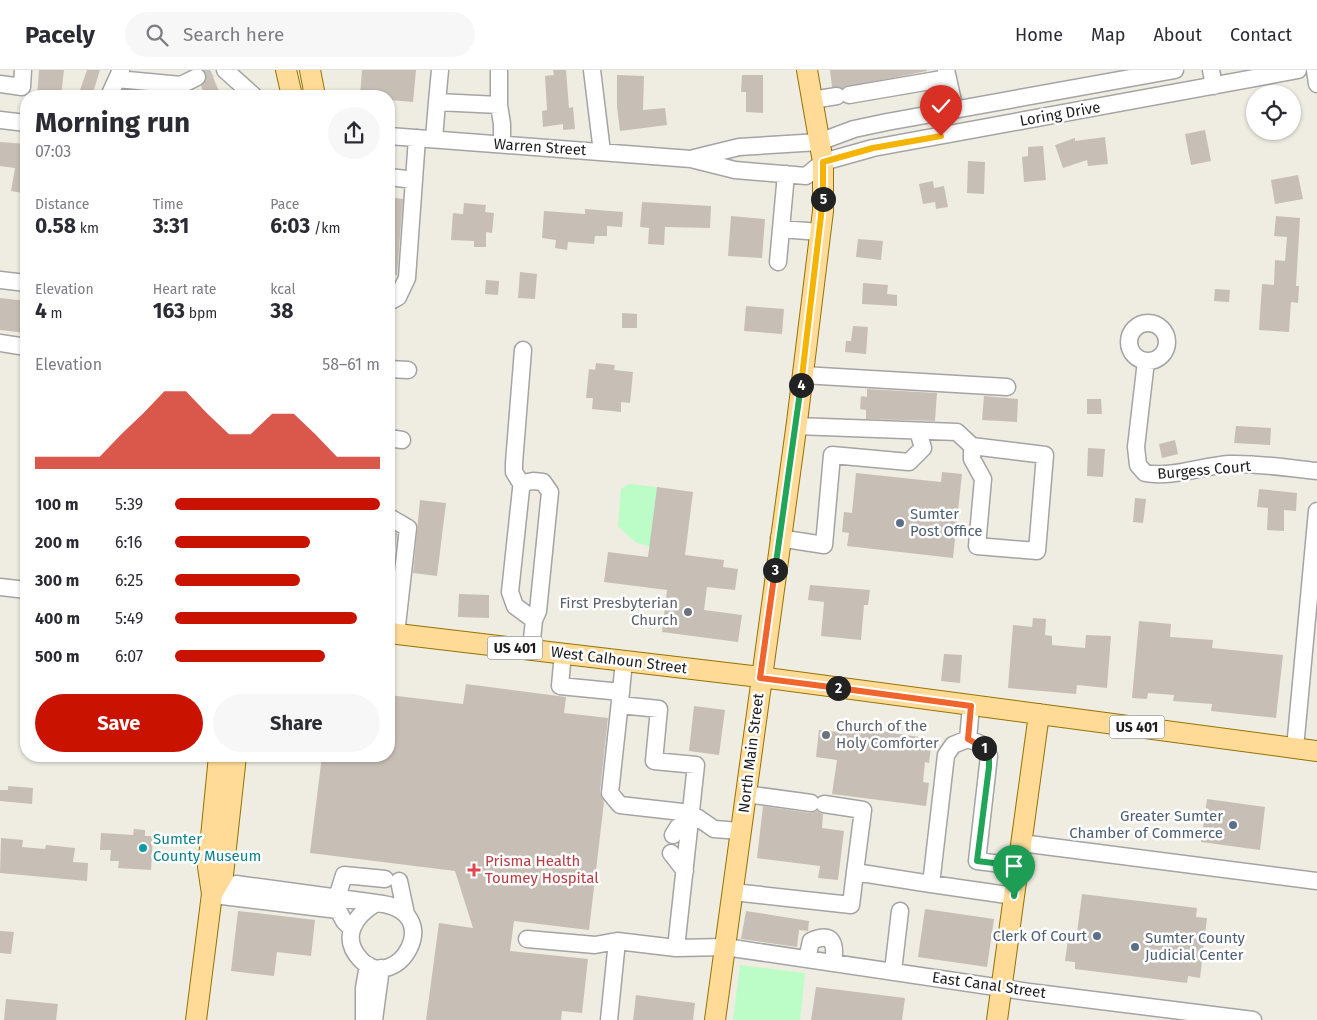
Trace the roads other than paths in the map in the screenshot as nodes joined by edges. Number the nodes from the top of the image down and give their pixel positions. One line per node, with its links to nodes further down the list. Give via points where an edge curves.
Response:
1 (23, 70): 17 (street, via 22,87)
2 (225, 70): 20 (street)
3 (286, 70): 21 (main road)
4 (310, 70): 22 (main road)
5 (440, 70): 24 (street)
6 (498, 70): 25 (street)
7 (592, 70): 32 (street)
8 (808, 70): 23 (main road, North Main Street)
9 (1175, 70): 26 (street, Loring Drive)
10 (1298, 70): 15 (street, Loring Drive)
11 (1314, 70): 18 (street)
12 (206, 72): 13 (street, via 181,85)
13 (119, 74): 19 (street)
14 (947, 74): 23 (street); 26 (street)
15 (1255, 74): 16 (street, Loring Drive)
16 (1213, 78): 33 (street, Loring Drive, via 873,148)
17 (0, 84)
18 (1317, 84)
19 (112, 90)
20 (247, 90)
21 (291, 90)
22 (313, 90)
23 (812, 100): 33 (main road, North Main Street)
24 (437, 102): 25 (street); 30 (street)
25 (499, 105): 31 (street)
26 (955, 110): 33 (street, Loring Drive, via 854,129)
27 (0, 120): 28 (street)
28 (20, 122)
29 (395, 136): 30 (street, Warren Street)
30 (426, 138): 31 (street, Warren Street); 37 (street)
31 (502, 144): 32 (street, Warren Street)
32 (602, 152): 34 (street, Warren Street)
33 (821, 152): 34 (street, Warren Street, via 738,147); 35 (street, Warren Street, via 806,176); 39 (main road, North Main Street, via 823,211)
34 (691, 159): 35 (street, Warren Street, via 734,170)
35 (786, 174): 38 (street)
36 (395, 178): 37 (street)
37 (414, 180): 43 (street, via 406,278)
38 (781, 229): 39 (street); 40 (street)
39 (820, 232): 50 (main road, North Main Street)
40 (778, 262)
41 (0, 280): 42 (street)
42 (20, 282)
43 (395, 299)
44 (0, 343): 45 (street)
45 (20, 346)
46 (522, 350): 56 (street, via 514,463 514,472)
47 (1146, 361): 55 (street, Burgess Court, via 1136,447 1138,465 1145,473 1229,464)
48 (395, 369): 49 (street)
49 (408, 370)
50 (802, 376): 51 (street); 52 (main road, North Main Street)
51 (1007, 387)
52 (796, 426): 53 (street); 59 (main road, North Main Street)
53 (918, 430): 54 (street, via 957,432); 59 (street, via 923,448 909,462 832,455 824,545)
54 (972, 446): 54 (street, via 972,459 983,479 977,546 1037,551 1045,455)
55 (1317, 471)
56 (522, 485): 64 (street, via 510,592 515,606); 64 (street, via 527,481 543,482 550,492 538,611)
57 (1317, 511): 62 (street)
58 (395, 520): 63 (street, via 408,528)
59 (780, 538): 69 (main road, North Main Street)
60 (0, 587): 61 (street)
61 (20, 589)
62 (1313, 609): 74 (street)
63 (395, 613)
64 (534, 620): 66 (street)
65 (395, 633): 66 (main road, West Calhoun Street / US 401)
66 (531, 650): 67 (main road, West Calhoun Street / US 401)
67 (563, 653): 68 (main road, West Calhoun Street / US 401); 70 (street, via 560,686)
68 (624, 660): 69 (main road, West Calhoun Street / US 401); 70 (street)
69 (760, 678): 71 (main road, US 401); 78 (main road, North Main Street)
70 (620, 699): 79 (street, via 610,793 620,805); 79 (street, via 659,709 654,761 696,765)
71 (971, 706): 72 (main road, US 401); 73 (street)
72 (1039, 714): 74 (main road, US 401); 82 (main road)
73 (968, 739): 84 (street, via 981,744 989,756 977,861); 88 (street, via 953,745 946,755)
74 (1295, 748): 75 (main road, US 401)
75 (1317, 751)
76 (218, 762): 90 (main road, via 208,867)
77 (235, 762): 90 (main road, via 223,875)
78 (746, 794): 80 (main road, North Main Street); 86 (street, via 863,810)
79 (691, 816): 80 (street, via 714,829); 81 (street); 85 (street)
80 (740, 831): 89 (main road, North Main Street)
81 (672, 835)
82 (1022, 843): 84 (main road); 87 (street)
83 (671, 853): 85 (street)
84 (1018, 866): 91 (main road)
85 (685, 871): 100 (street)
86 (855, 872): 88 (street); 89 (street, via 851,905)
87 (1317, 881)
88 (931, 884): 91 (street)
89 (733, 892): 99 (main road, North Main Street)
90 (212, 894): 93 (street); 106 (main road)
91 (1014, 896): 105 (main road)
92 (376, 903): 93 (street); 95 (street, via 390,905); 96 (street, via 357,918)
93 (338, 904): 95 (street, via 344,875 392,880); 96 (street, via 344,921)
94 (900, 911): 104 (street)
95 (406, 914): 103 (street, via 412,933 410,947 403,960 393,965)
96 (352, 929): 103 (street, via 356,954)
97 (527, 938): 98 (street, East Canal Street, via 595,945)
98 (617, 941): 100 (street, East Canal Street); 109 (street)
99 (725, 947): 100 (street, East Canal Street); 101 (street, East Canal Street); 110 (main road, North Main Street)
100 (676, 948)
101 (807, 959): 102 (street, East Canal Street); 102 (street, via 811,940 830,939 836,948)
102 (833, 963): 104 (street, East Canal Street)
103 (374, 966): 107 (street, via 364,988); 108 (street)
104 (893, 971): 105 (street, East Canal Street)
105 (1002, 988): 111 (main road); 112 (street, East Canal Street)
106 (196, 1020)
107 (364, 1020)
108 (374, 1020)
109 (609, 1020)
110 (715, 1020)
111 (997, 1020)
112 (1253, 1020)

